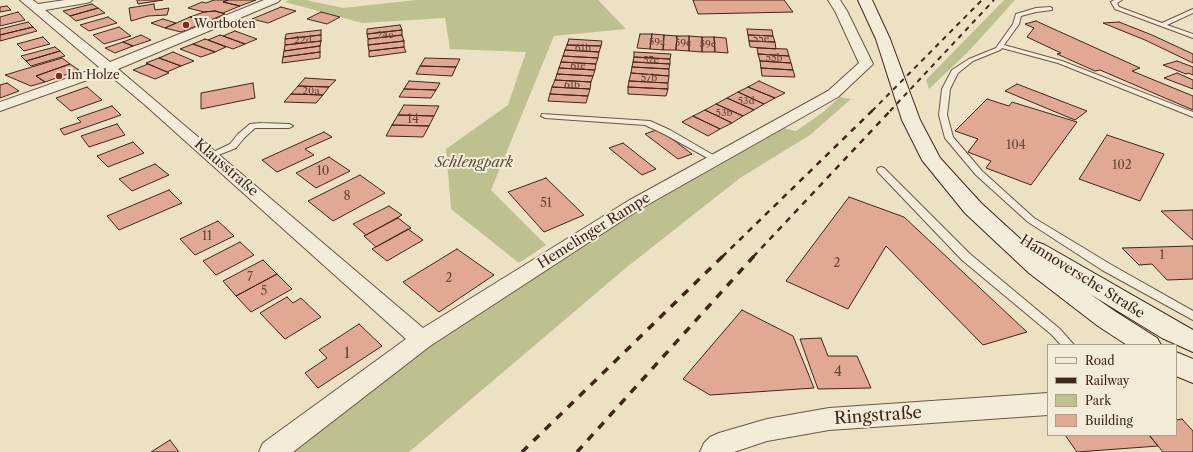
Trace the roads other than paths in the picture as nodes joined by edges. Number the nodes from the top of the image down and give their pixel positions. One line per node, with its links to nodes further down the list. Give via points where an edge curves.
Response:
1 (26, 0): 7 (street, Klausstraße)
2 (86, 0): 7 (street)
3 (274, 0): 13 (street)
4 (834, 0): 19 (street, Hemelinger Rampe, via 866,64 833,94)
5 (865, 0): 21 (main road, Hannoversche Straße, via 883,40 911,120 928,154)
6 (1119, 0): 10 (lane, via 1114,2 1117,8)
7 (36, 8): 13 (street, Klausstraße)
8 (1050, 9): 12 (lane, via 1018,15 1016,24)
9 (1193, 11): 10 (lane)
10 (1162, 25): 11 (lane)
11 (1193, 36)
12 (1001, 46): 15 (lane, via 1060,62); 22 (lane, via 971,60 955,72 946,89 943,115 949,138 979,173 1031,220 1106,267)
13 (108, 68): 14 (street); 18 (street, Klausstraße)
14 (0, 107)
15 (1193, 115)
16 (545, 116): 19 (lane, via 647,123)
17 (289, 126): 18 (lane, via 253,126 233,146)
18 (210, 155): 23 (street, Klausstraße)
19 (716, 159): 23 (street, Hemelinger Rampe, via 634,205)
20 (882, 170): 25 (lane, via 966,256)
21 (973, 208): 24 (main road, Hannoversche Straße, via 1055,262); 26 (main road, Hannoversche Straße, via 1037,267 1107,319)
22 (1193, 316)
23 (422, 340): 30 (street, Hemelinger Rampe)
24 (1193, 342)
25 (1067, 344)
26 (1146, 344)
27 (1177, 364): 28 (main road)
28 (1193, 372)
29 (1047, 404): 31 (street, Ringstraße, via 829,419 768,430 719,445)
30 (272, 452)
31 (713, 452)

